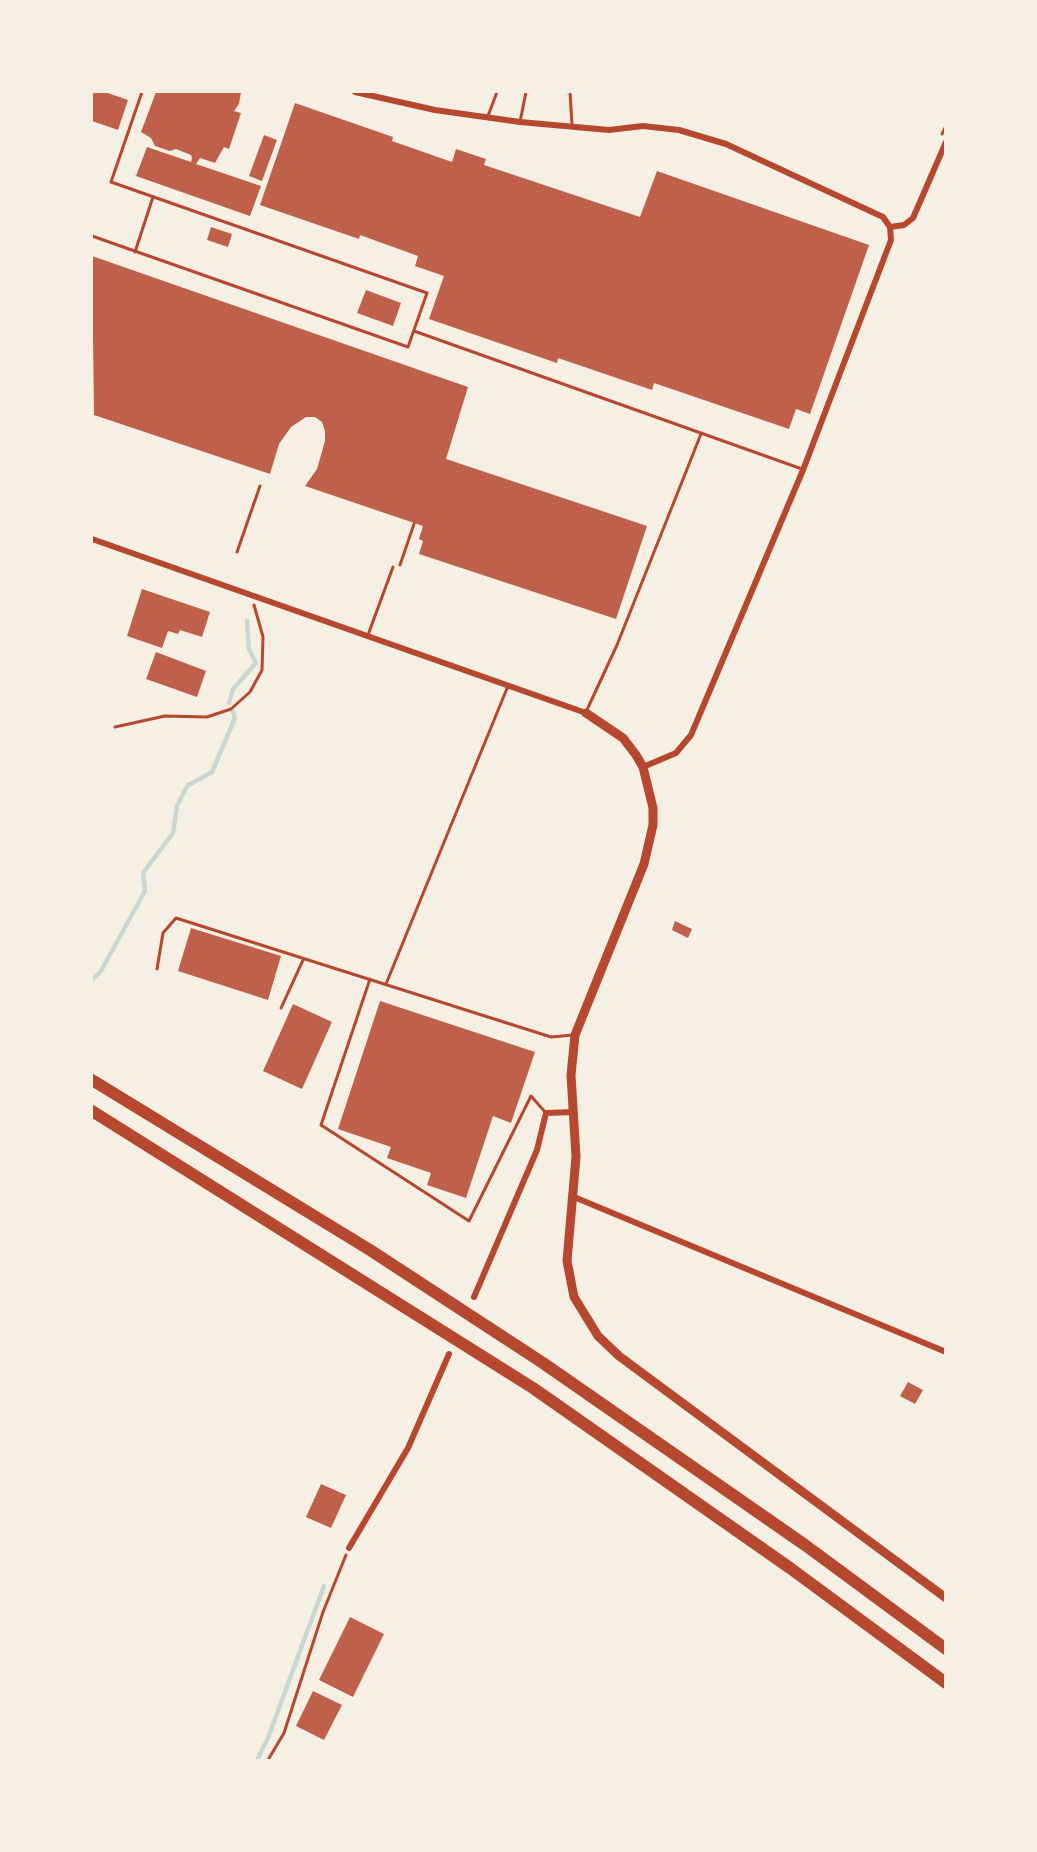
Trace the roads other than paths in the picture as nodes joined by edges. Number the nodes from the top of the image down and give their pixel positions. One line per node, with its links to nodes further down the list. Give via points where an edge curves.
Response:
1 (142, 92): 10 (lane, via 111,182)
2 (355, 92): 6 (street)
3 (497, 92): 6 (lane)
4 (526, 92): 7 (lane)
5 (570, 92): 8 (lane)
6 (488, 118): 7 (street)
7 (520, 122): 8 (street)
8 (572, 127): 11 (street, via 609,130 643,126 726,144 883,217)
9 (945, 142): 11 (street, via 913,218 904,225)
10 (153, 197): 13 (lane); 14 (lane, via 427,293)
11 (890, 227): 16 (street, via 891,240)
12 (92, 236): 13 (lane)
13 (135, 252): 14 (lane, via 408,347)
14 (414, 331): 15 (lane)
15 (701, 434): 16 (lane); 21 (lane)
16 (803, 470): 22 (street, via 691,735 676,753)
17 (92, 539): 19 (street)
18 (393, 567): 19 (lane)
19 (368, 635): 20 (street)
20 (509, 684): 21 (street); 26 (lane)
21 (586, 713): 22 (main road, via 622,738)
22 (643, 767): 28 (main road, via 653,808 647,852)
23 (303, 960): 24 (lane, via 177,918 163,933); 25 (lane); 27 (lane)
24 (157, 969)
25 (370, 979): 26 (lane); 32 (lane, via 321,1125 469,1221 531,1096)
26 (386, 984): 28 (lane, via 551,1037)
27 (280, 1008)
28 (575, 1035): 31 (main road)
29 (92, 1080): 39 (highway, via 477,1319 805,1545)
30 (92, 1111): 40 (highway, via 532,1388 790,1568)
31 (573, 1112): 32 (street); 33 (main road)
32 (546, 1113): 34 (street, via 537,1150)
33 (574, 1197): 35 (street); 38 (main road, via 568,1235 569,1279 583,1315 598,1336 619,1356)
34 (474, 1297)
35 (945, 1352)
36 (449, 1354): 37 (street, via 408,1448)
37 (349, 1548)
38 (945, 1598)
39 (945, 1649)
40 (945, 1683)

